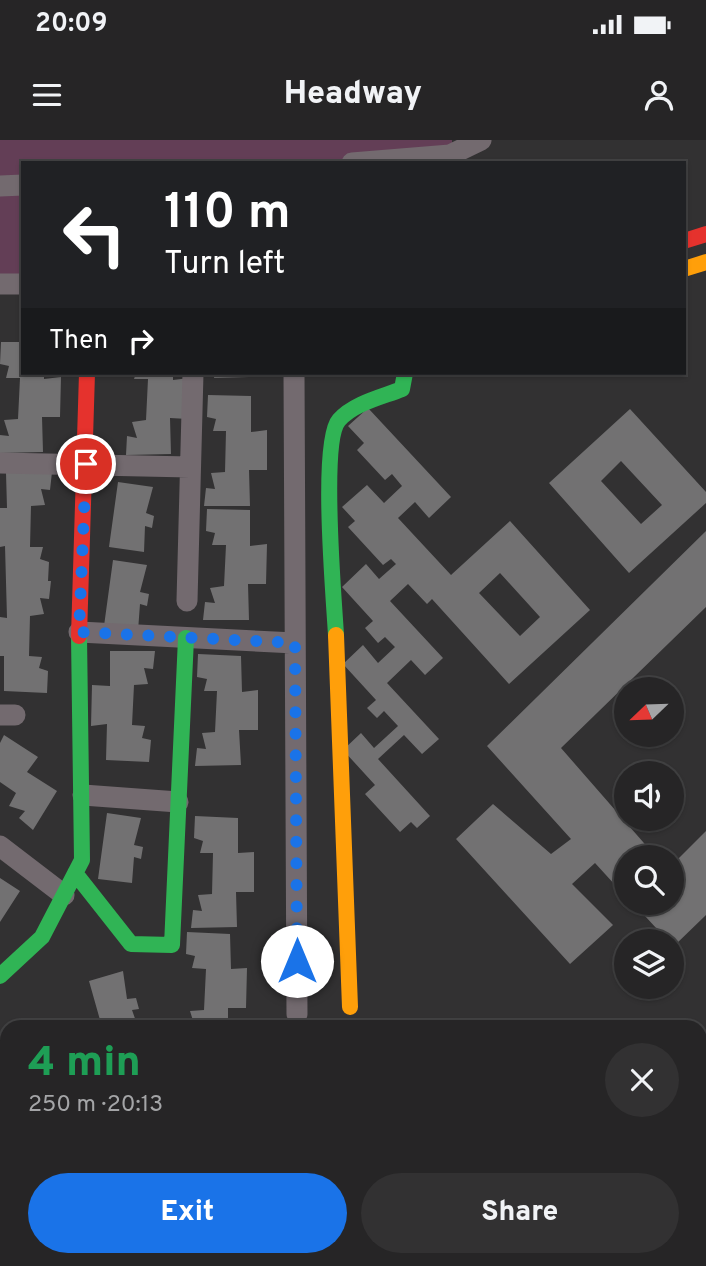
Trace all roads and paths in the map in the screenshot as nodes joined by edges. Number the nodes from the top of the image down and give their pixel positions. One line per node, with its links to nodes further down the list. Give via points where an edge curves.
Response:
1 (481, 140): 2 (street, via 450,155)
2 (376, 161)
3 (21, 185): 4 (street)
4 (0, 187)
5 (706, 234): 6 (main road)
6 (686, 241)
7 (706, 262): 8 (main road)
8 (686, 268)
9 (0, 284): 10 (street)
10 (21, 284)
11 (87, 375): 16 (main road)
12 (193, 375): 17 (street)
13 (294, 375): 21 (street)
14 (405, 375): 28 (main road, via 401,389 344,415 334,427 331,450)
15 (0, 463): 16 (street)
16 (86, 464): 17 (street); 19 (main road)
17 (190, 467): 18 (street)
18 (187, 601)
19 (79, 632): 20 (street); 22 (main road)
20 (186, 638): 21 (street); 23 (main road)
21 (295, 643): 29 (street)
22 (83, 794): 23 (street); 25 (main road, via 82,860)
23 (178, 802): 25 (main road, via 172,945 131,944)
24 (0, 846): 26 (street)
25 (75, 873): 26 (main road)
26 (64, 895): 27 (main road, via 42,937)
27 (0, 976)
28 (350, 1007)
29 (297, 1014)

